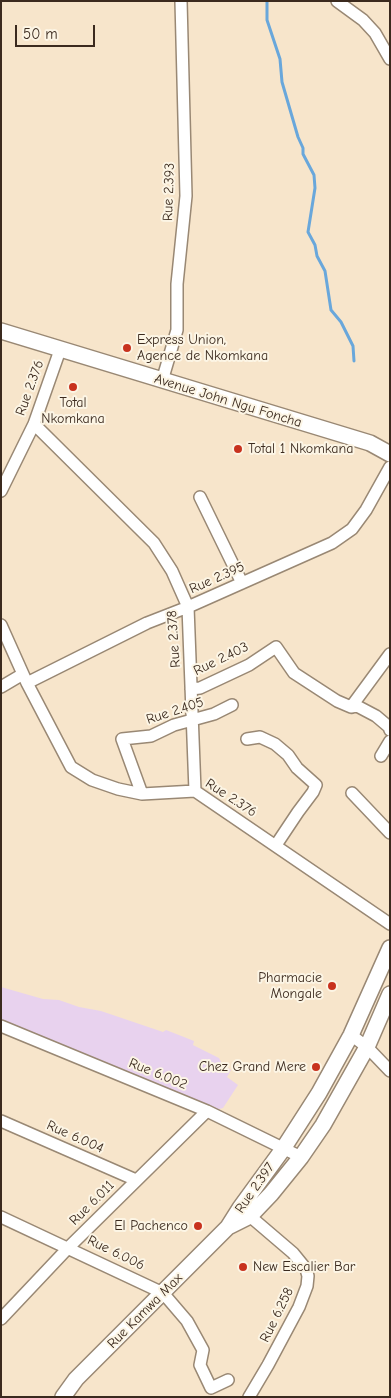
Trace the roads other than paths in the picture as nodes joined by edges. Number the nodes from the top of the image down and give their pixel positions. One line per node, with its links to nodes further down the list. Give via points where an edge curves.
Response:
1 (181, 1): 6 (street, Rue 2.393, via 186,196 177,284 177,330)
2 (337, 1): 3 (street, via 363,20)
3 (390, 59)
4 (1, 331): 5 (main road, Avenue John Ngu Foncha)
5 (60, 350): 6 (main road, Avenue John Ngu Foncha); 7 (street, Rue 2.376)
6 (162, 381): 8 (main road, Avenue John Ngu Foncha)
7 (34, 424): 12 (street, Rue 2.376); 15 (street, Rue 2.378, via 154,544 172,571)
8 (370, 443): 9 (main road, Avenue John Ngu Foncha); 10 (main road, Avenue John Ngu Foncha)
9 (390, 445)
10 (390, 454)
11 (390, 467): 14 (street, Rue 2.395, via 352,529 332,543)
12 (2, 488)
13 (200, 497): 14 (street)
14 (242, 583): 15 (street, Rue 2.395)
15 (188, 607): 18 (street, Rue 2.395); 20 (street, Rue 2.378)
16 (1, 625): 18 (street, Rue 2.376)
17 (390, 654): 22 (street)
18 (25, 679): 19 (street, Rue 2.395); 29 (street, Rue 2.376, via 71,766 92,780 118,790)
19 (1, 687)
20 (191, 689): 22 (street, Rue 2.403, via 200,688 249,665 276,646 294,673); 23 (street, Rue 2.378)
21 (232, 705): 23 (street, Rue 2.405, via 214,714)
22 (351, 707): 24 (street, via 357,706 376,716)
23 (192, 719): 28 (street, Rue 2.378); 29 (street, Rue 2.405, via 151,736 122,739)
24 (390, 730)
25 (247, 740): 32 (street, via 260,737 275,744 316,785)
26 (390, 741): 27 (street)
27 (381, 756)
28 (195, 791): 29 (street, Rue 2.376); 32 (street, Rue 2.376)
29 (142, 794)
30 (352, 794): 31 (street)
31 (390, 833)
32 (276, 846): 33 (street, Rue 2.376)
33 (390, 924)
34 (390, 948): 35 (main road, Rue 2.397)
35 (386, 964): 38 (main road, Rue 2.397)
36 (390, 994): 39 (main road, Rue 2.397)
37 (1, 1026): 41 (street, Rue 6.002)
38 (351, 1035): 39 (street); 43 (main road, Rue 2.397)
39 (367, 1047): 40 (street); 44 (main road, Rue 2.397)
40 (390, 1071)
41 (207, 1111): 43 (street, Rue 6.002); 45 (street, Rue 6.011)
42 (1, 1121): 45 (street, Rue 6.004)
43 (283, 1148): 44 (street, Rue 6.002); 46 (main road, Rue 2.397)
44 (301, 1157): 46 (main road, Rue 2.397, via 271,1194)
45 (136, 1180): 49 (street, Rue 6.011)
46 (245, 1212): 48 (main road, Rue 2.397); 54 (street, Rue 6.258, via 293,1253 308,1276 299,1307)
47 (1, 1217): 49 (street, Rue 6.006)
48 (228, 1227): 50 (main road, Rue Kamwa Max)
49 (69, 1247): 50 (street, Rue 6.006); 51 (street, Rue 6.011)
50 (163, 1293): 52 (street, via 187,1321 203,1350 200,1365 211,1388); 53 (main road, Rue Kamwa Max, via 76,1379)
51 (1, 1319)
52 (228, 1380)
53 (63, 1397)
54 (249, 1397)

